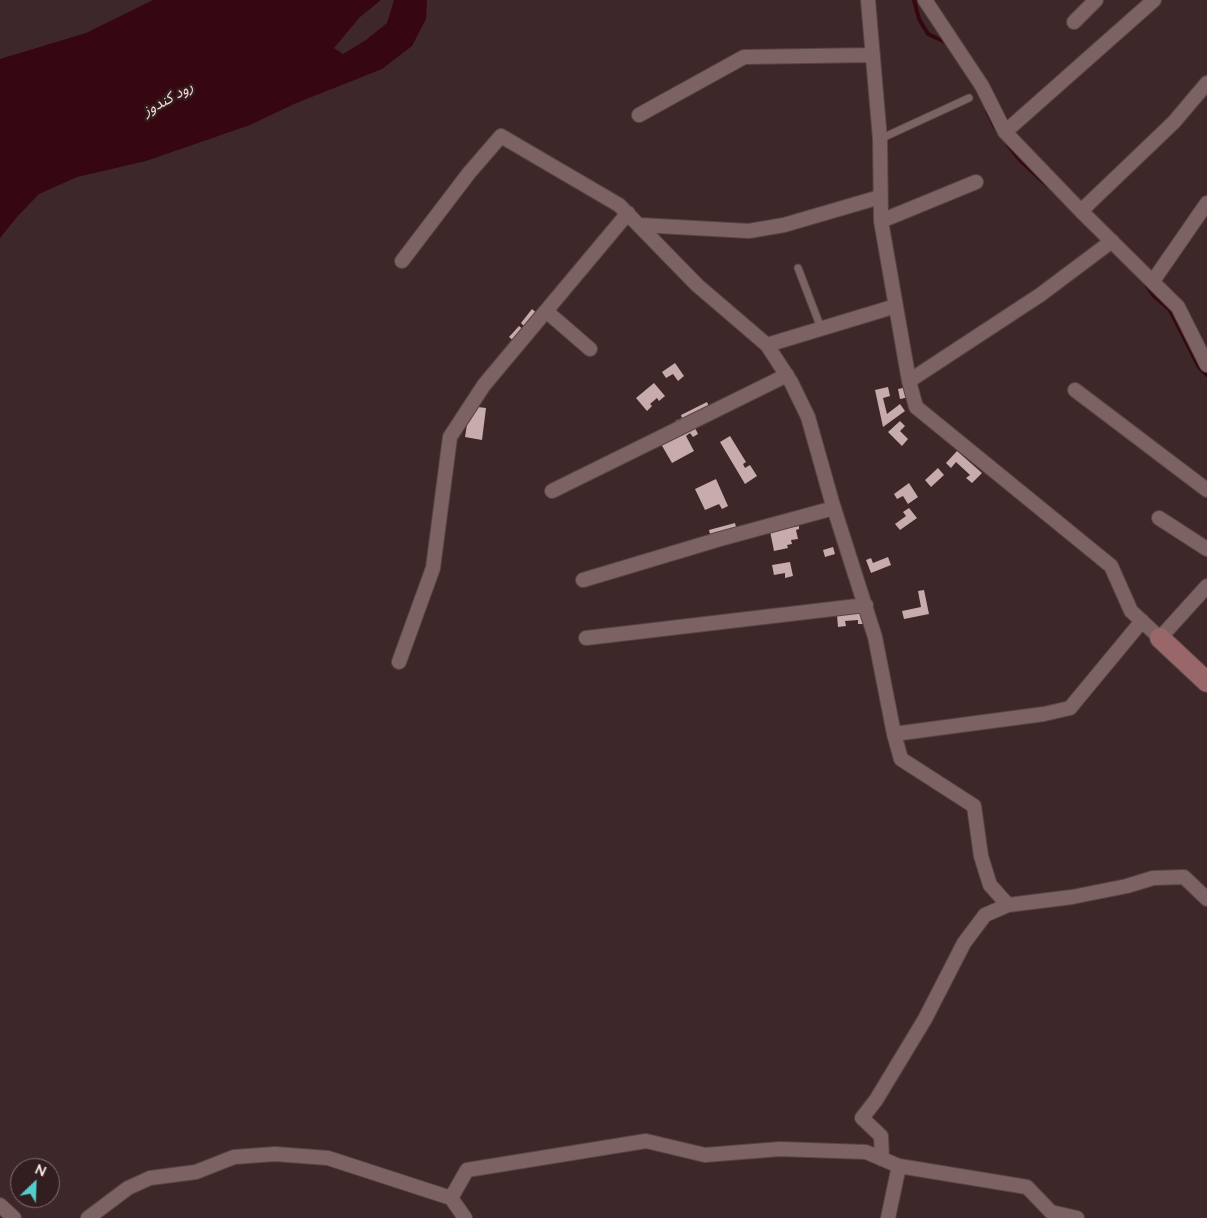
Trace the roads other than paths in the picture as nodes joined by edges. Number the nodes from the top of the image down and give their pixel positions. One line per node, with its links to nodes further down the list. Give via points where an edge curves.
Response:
1 (925, 0): 10 (street, via 982,86)
2 (1096, 0): 5 (street)
3 (1154, 0): 10 (street)
4 (869, 1): 6 (street)
5 (1074, 22)
6 (873, 55): 9 (street, via 744,57); 11 (street)
7 (1207, 83): 15 (street, via 1174,122)
8 (969, 98): 11 (lane)
9 (639, 115)
10 (1005, 132): 15 (street)
11 (880, 139): 13 (street)
12 (976, 182): 17 (street)
13 (880, 197): 17 (street); 18 (street, via 784,225 749,231)
14 (1207, 203): 22 (street)
15 (1081, 211): 19 (street)
16 (628, 213): 18 (street); 20 (street, via 619,204 501,136); 24 (street)
17 (881, 221): 23 (street)
18 (640, 225): 26 (street, via 698,285)
19 (1108, 244): 22 (street); 30 (street, via 1040,295)
20 (402, 260)
21 (798, 268): 25 (lane)
22 (1153, 281): 28 (street, via 1178,307)
23 (896, 306): 25 (street); 30 (street)
24 (546, 311): 27 (street); 43 (street, via 484,385 450,437 433,568)
25 (821, 328): 26 (street)
26 (767, 345): 29 (street)
27 (590, 349)
28 (1207, 365)
29 (787, 375): 33 (street); 34 (street, via 808,418)
30 (909, 381): 40 (street, via 916,407 1111,566 1131,611)
31 (1075, 390): 32 (street)
32 (1207, 490)
33 (552, 491)
34 (834, 508): 37 (street); 39 (street)
35 (1159, 518): 36 (street)
36 (1207, 549)
37 (583, 580)
38 (1207, 586): 42 (street)
39 (866, 605): 41 (street); 45 (street, via 876,637)
40 (1142, 621): 42 (street); 45 (street, via 1070,708)
41 (586, 638)
42 (1160, 638): 44 (street)
43 (399, 662)
44 (1207, 682)
45 (894, 734): 47 (street, via 901,759 974,806 990,886)
46 (1207, 899): 47 (street, via 1184,877 1153,878 1072,897)
47 (1008, 905): 48 (street, via 985,915 964,943 925,1019 862,1118 881,1136)
48 (882, 1159): 49 (street); 50 (street, via 866,1152 780,1149 705,1155 646,1141 467,1170)
49 (899, 1166): 55 (street); 56 (street, via 1027,1187 1051,1212)
50 (451, 1198): 53 (street, via 328,1158 275,1154 234,1157 196,1172 150,1178 128,1188); 54 (street)
51 (0, 1205): 52 (street)
52 (14, 1218)
53 (88, 1218)
54 (464, 1218)
55 (888, 1218)
56 (1078, 1218)

